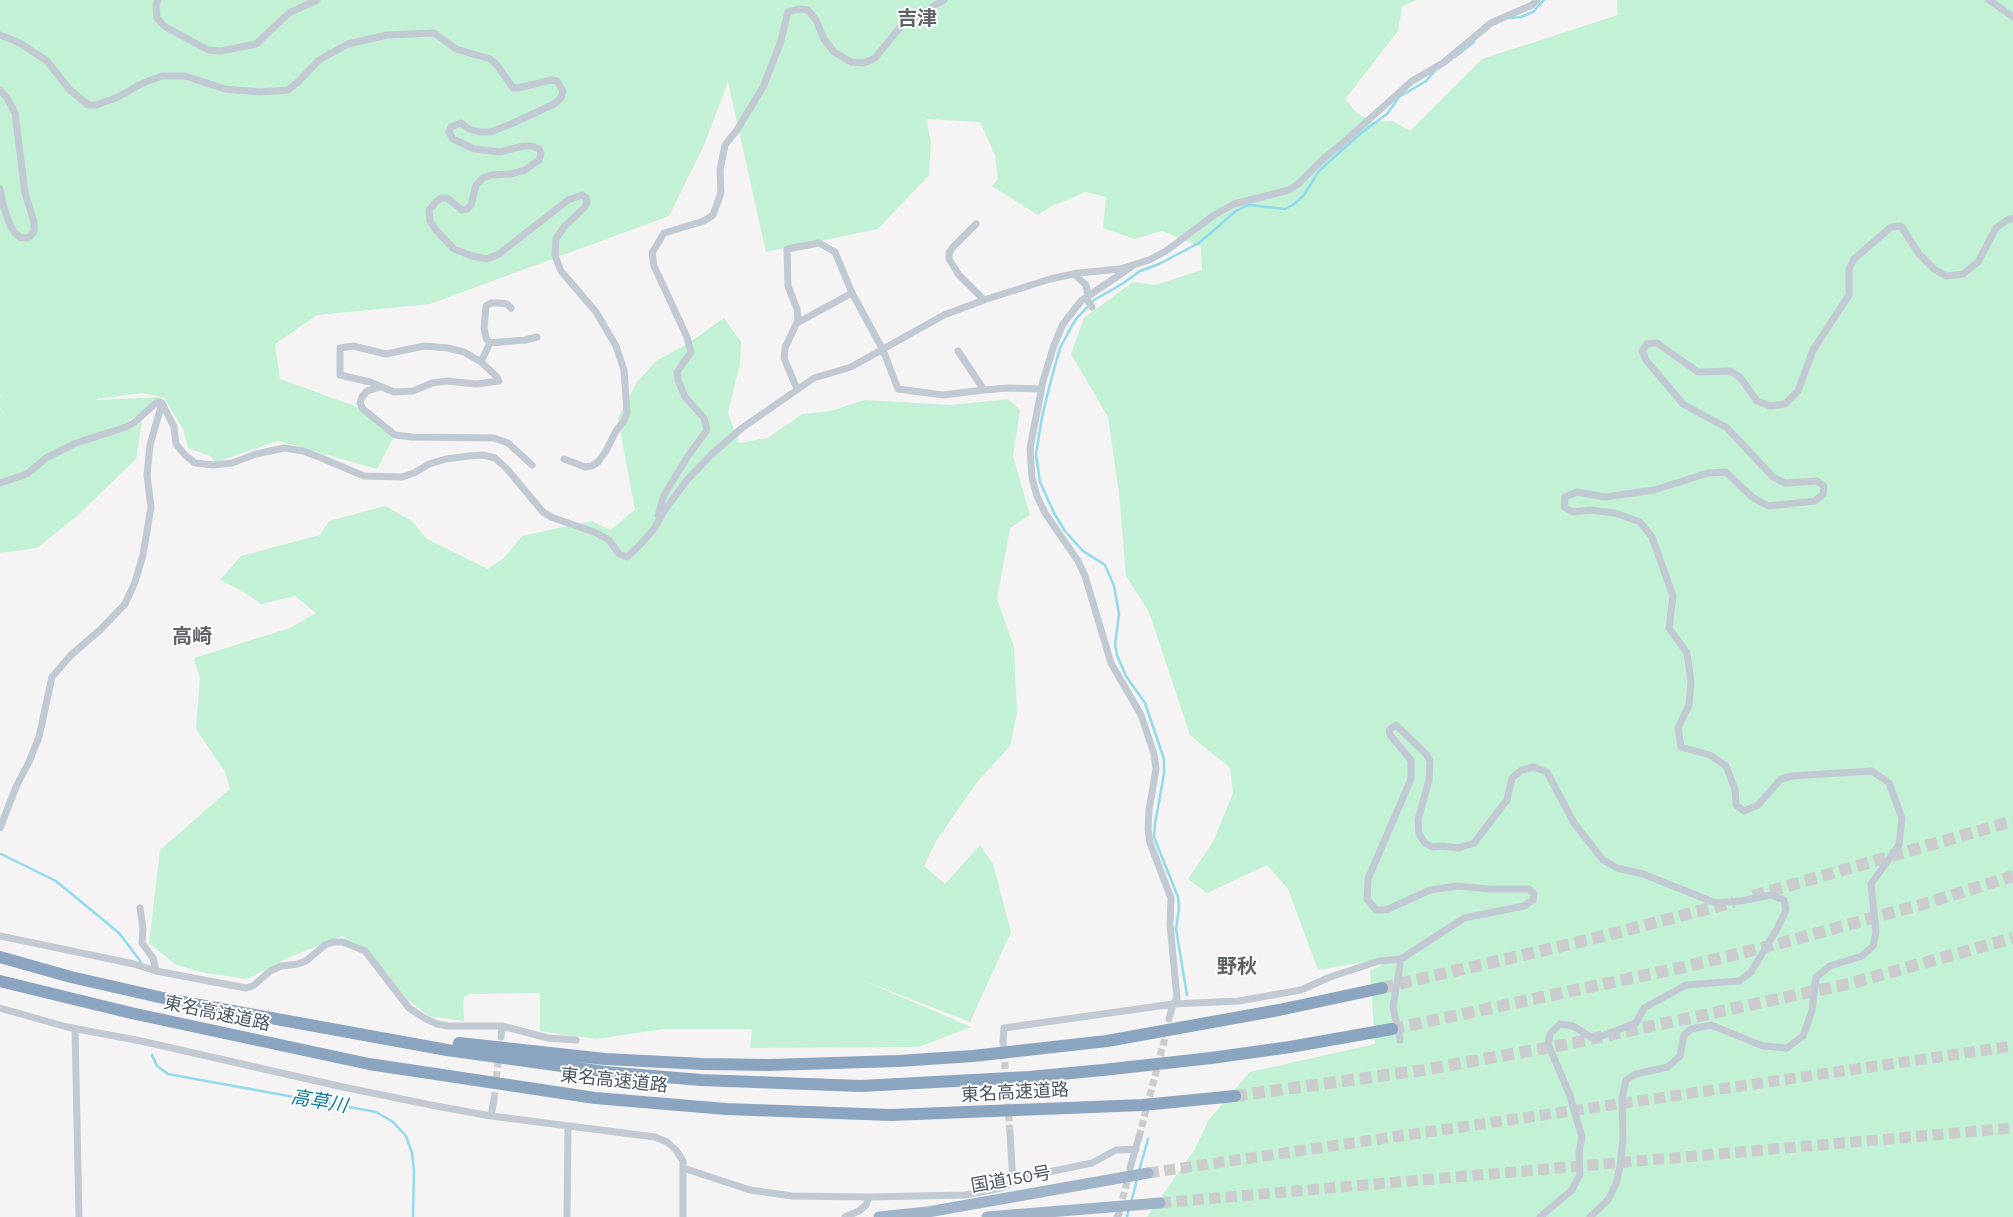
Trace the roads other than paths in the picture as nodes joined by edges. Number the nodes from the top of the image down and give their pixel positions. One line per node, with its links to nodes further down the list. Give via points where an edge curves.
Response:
1 (158, 0): 2 (street, via 157,18 164,26 208,50 221,51 256,44 289,13)
2 (317, 0)
3 (944, 0): 33 (street, via 902,25 875,58 864,63 850,62 834,52 808,10 788,12 763,88 725,145 720,170 721,193 713,215 704,221 664,233 652,253 654,266 691,352 677,372 678,380 685,397 704,418 707,430 664,495)
4 (1538, 0): 12 (street, via 1491,23 1443,62 1412,81 1298,184 1278,194 1234,204 1166,251)
5 (1989, 0): 6 (street)
6 (2013, 17)
7 (0, 35): 30 (street, via 20,43 47,61 69,89 88,105 116,98 162,76 185,76 225,90 288,90 319,60 348,44 387,35 434,33 456,49 490,59 513,88 557,80 563,90 561,98 511,124 490,132 469,129 461,123 451,127 453,139 474,149 500,152 532,146 539,148 539,160 525,170 483,178 476,185 472,205 467,209 462,210 447,198 441,198 429,210 430,221 454,249 487,259 499,254 568,200 582,195 586,198 585,207 556,239 555,256 561,271 596,312 616,346 624,370 627,412 598,462 585,467)
8 (0, 90): 9 (street, via 15,113 24,193 34,222 34,232 28,238 15,233 10,225)
9 (0, 189)
10 (2013, 218): 73 (street, via 1996,228 1978,262 1963,274 1946,276 1919,254 1901,226 1891,226 1854,259 1849,270 1849,295 1813,350 1798,392 1785,404 1770,406 1757,401 1740,376 1730,371 1698,372 1657,343 1647,344 1642,351 1683,404 1727,428 1773,477 1785,483 1817,481 1824,486 1823,494 1815,501 1768,506 1752,497 1726,472 1708,473 1654,490 1605,497 1577,492 1565,498 1564,507 1572,512 1614,513 1640,522 1652,537 1673,596 1669,628 1687,653 1691,682 1689,705 1678,728 1681,747 1710,755 1726,766 1735,789 1736,805 1744,811 1758,805 1781,779 1792,776 1872,771 1888,784 1902,818 1899,844 1871,884 1876,932 1873,946 1862,956 1830,966 1816,977 1812,1011 1803,1036 1787,1048 1763,1046 1711,1024 1690,1029 1684,1035 1680,1056 1668,1066 1636,1074 1626,1080 1622,1099 1623,1140 1616,1184 1608,1200)
11 (976, 224): 16 (street, via 952,247 949,259 959,275)
12 (1134, 265): 13 (street); 15 (street)
13 (1074, 274): 15 (street, via 1086,285); 16 (street)
14 (852, 293): 19 (street); 19 (street, via 834,252 818,243 787,249 788,286 797,309); 22 (street)
15 (1087, 297): 17 (street); 27 (street, via 1063,324)
16 (984, 300): 22 (street, via 944,315)
17 (1092, 307)
18 (511, 308): 21 (street, via 500,303 486,306 484,328)
19 (797, 323): 26 (street, via 785,348 784,358)
20 (537, 337): 21 (street)
21 (490, 343): 24 (street)
22 (883, 350): 26 (street, via 851,366 814,378); 28 (street, via 898,389 943,395)
23 (958, 351): 28 (street)
24 (481, 362): 25 (street, via 498,381 476,384 447,381 413,391 394,392); 25 (street, via 464,352 448,348 424,346 386,354 362,348 340,348 340,375)
25 (380, 387): 31 (street, via 367,391 360,403 395,435 494,438 508,443)
26 (798, 388): 33 (street, via 713,453 687,480)
27 (1041, 389): 28 (street); 42 (street, via 1030,448 1036,491 1045,513 1085,576 1111,663 1141,714 1154,754 1156,769 1148,810 1148,829 1150,844 1171,898 1170,924 1177,998)
28 (984, 390)
29 (162, 403): 32 (street, via 157,402 126,427 76,443 46,458 27,474); 33 (street, via 174,426 176,444 196,463 232,463 284,448 319,456 364,476 402,477 446,459 483,455 495,458 507,469 543,512 609,540 618,554 627,557); 34 (street, via 150,445 147,475 151,507 135,582 125,604 52,677 39,737)
30 (564, 458)
31 (532, 465)
32 (0, 483)
33 (654, 529)
34 (0, 828)
35 (140, 908): 39 (street, via 142,944 153,958)
36 (0, 936): 39 (street)
37 (0, 957): 44 (highway, 東名高速道路, via 117,987)
38 (1401, 959): 42 (street, via 1378,961 1301,990 1239,1001); 51 (street, via 1394,1007); 72 (street, via 1464,918 1524,906 1533,900 1534,894 1529,889 1457,886 1430,890 1386,910 1376,910 1367,899 1368,879 1411,779 1411,760 1390,735 1389,730 1396,725 1430,761 1429,780 1418,820 1419,834 1432,847 1459,848 1474,843 1507,800 1512,778 1533,767 1547,772 1574,823 1603,860 1617,868 1644,874 1716,903 1771,894 1784,900 1786,910 1776,929 1751,972 1739,981 1686,985 1644,1008 1636,1023 1594,1040 1573,1026 1560,1024 1550,1034 1548,1044 1569,1093 1582,1138 1580,1174 1572,1190)
39 (156, 971): 46 (street, via 246,988 276,969 306,961 325,945 343,942 365,951 409,1008 424,1018 448,1026)
40 (0, 981): 53 (highway, 東名高速道路, via 131,1014 369,1064 662,1105 891,1115 1143,1105)
41 (1382, 988): 44 (highway, 東名高速道路, via 1107,1041 974,1056 836,1064 703,1064 605,1059)
42 (1173, 1004): 45 (street); 52 (street, via 1004,1028)
43 (0, 1008): 47 (street)
44 (253, 1016): 48 (highway, 東名高速道路, via 447,1050 605,1072 701,1080 861,1086 1104,1070 1270,1050)
45 (1169, 1020)
46 (502, 1026): 49 (street); 50 (street, via 548,1038)
47 (75, 1029): 55 (street); 66 (street)
48 (1392, 1029)
49 (501, 1036)
50 (576, 1040)
51 (1400, 1040)
52 (1003, 1041)
53 (1235, 1096)
54 (494, 1099): 55 (street)
55 (491, 1116): 56 (street)
56 (568, 1126): 60 (street, via 655,1137 676,1150); 67 (street)
57 (1010, 1133): 63 (street)
58 (1139, 1137): 59 (street)
59 (1136, 1149): 61 (street); 63 (street, via 1116,1150 1092,1163 1029,1176)
60 (683, 1168): 64 (street, via 750,1190 792,1196); 68 (street)
61 (1130, 1168)
62 (1148, 1173): 70 (highway, 国道150号, via 928,1212)
63 (1013, 1183): 64 (street, via 965,1195)
64 (869, 1197): 69 (street, via 859,1212)
65 (1160, 1203): 71 (highway, 国道150号)
66 (79, 1217)
67 (567, 1217)
68 (683, 1217)
69 (845, 1217)
70 (880, 1217)
71 (987, 1217)
72 (1540, 1217)
73 (1590, 1217)

